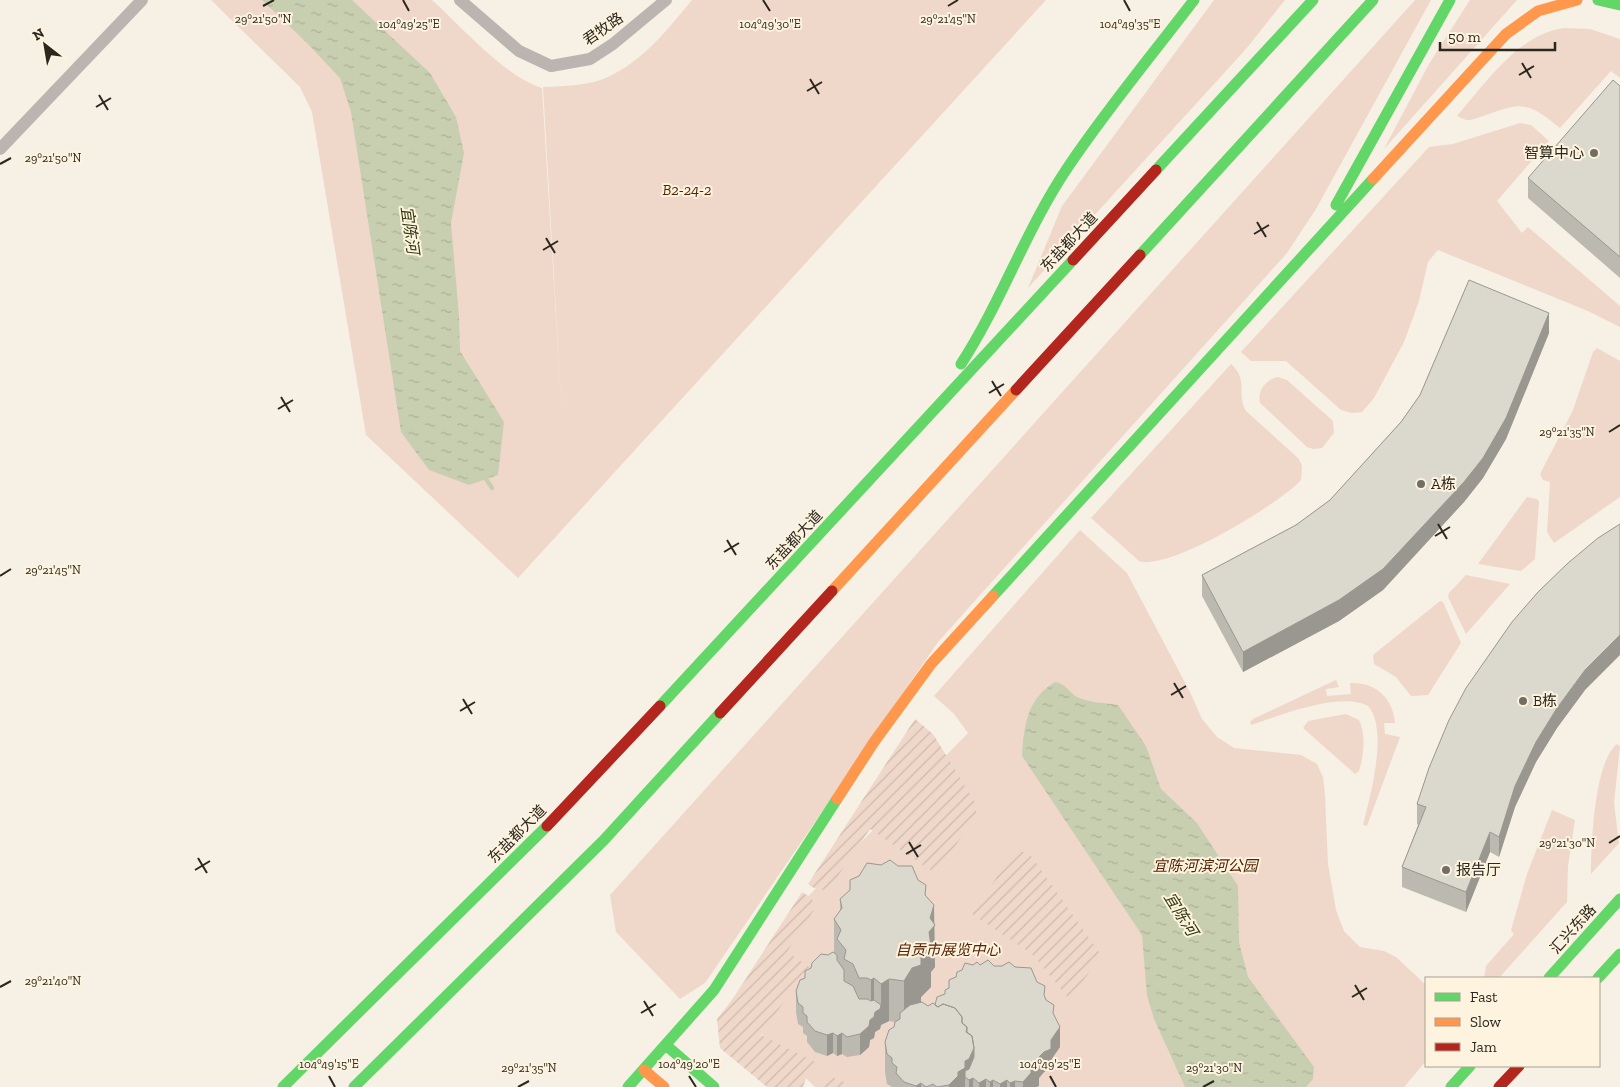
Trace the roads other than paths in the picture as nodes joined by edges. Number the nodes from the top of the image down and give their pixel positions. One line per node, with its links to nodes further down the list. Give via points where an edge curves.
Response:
1 (142, 0): 11 (street)
2 (460, 0): 3 (street, 君牧路, via 519,51 551,66 590,59)
3 (666, 0)
4 (1194, 0): 13 (main road, via 1068,168 1032,228 982,332)
5 (1313, 0): 13 (main road, 东盐都大道)
6 (1373, 0): 23 (main road, via 604,840)
7 (1450, 0): 12 (main road)
8 (1577, 0): 12 (main road, via 1524,17)
9 (1598, 0): 10 (main road)
10 (1620, 5)
11 (0, 149)
12 (1313, 246): 18 (main road, via 931,664 874,742 714,990)
13 (924, 421): 22 (main road, 东盐都大道, via 573,800)
14 (1620, 899): 16 (main road, 汇兴东路)
15 (1620, 954): 17 (main road)
16 (1550, 977)
17 (1599, 977)
18 (667, 1046): 21 (main road); 26 (main road)
19 (1469, 1067): 27 (main road)
20 (1518, 1067): 28 (main road)
21 (644, 1070): 24 (main road); 25 (main road)
22 (283, 1087)
23 (354, 1087)
24 (628, 1087)
25 (664, 1087)
26 (714, 1087)
27 (1451, 1087)
28 (1500, 1087)

